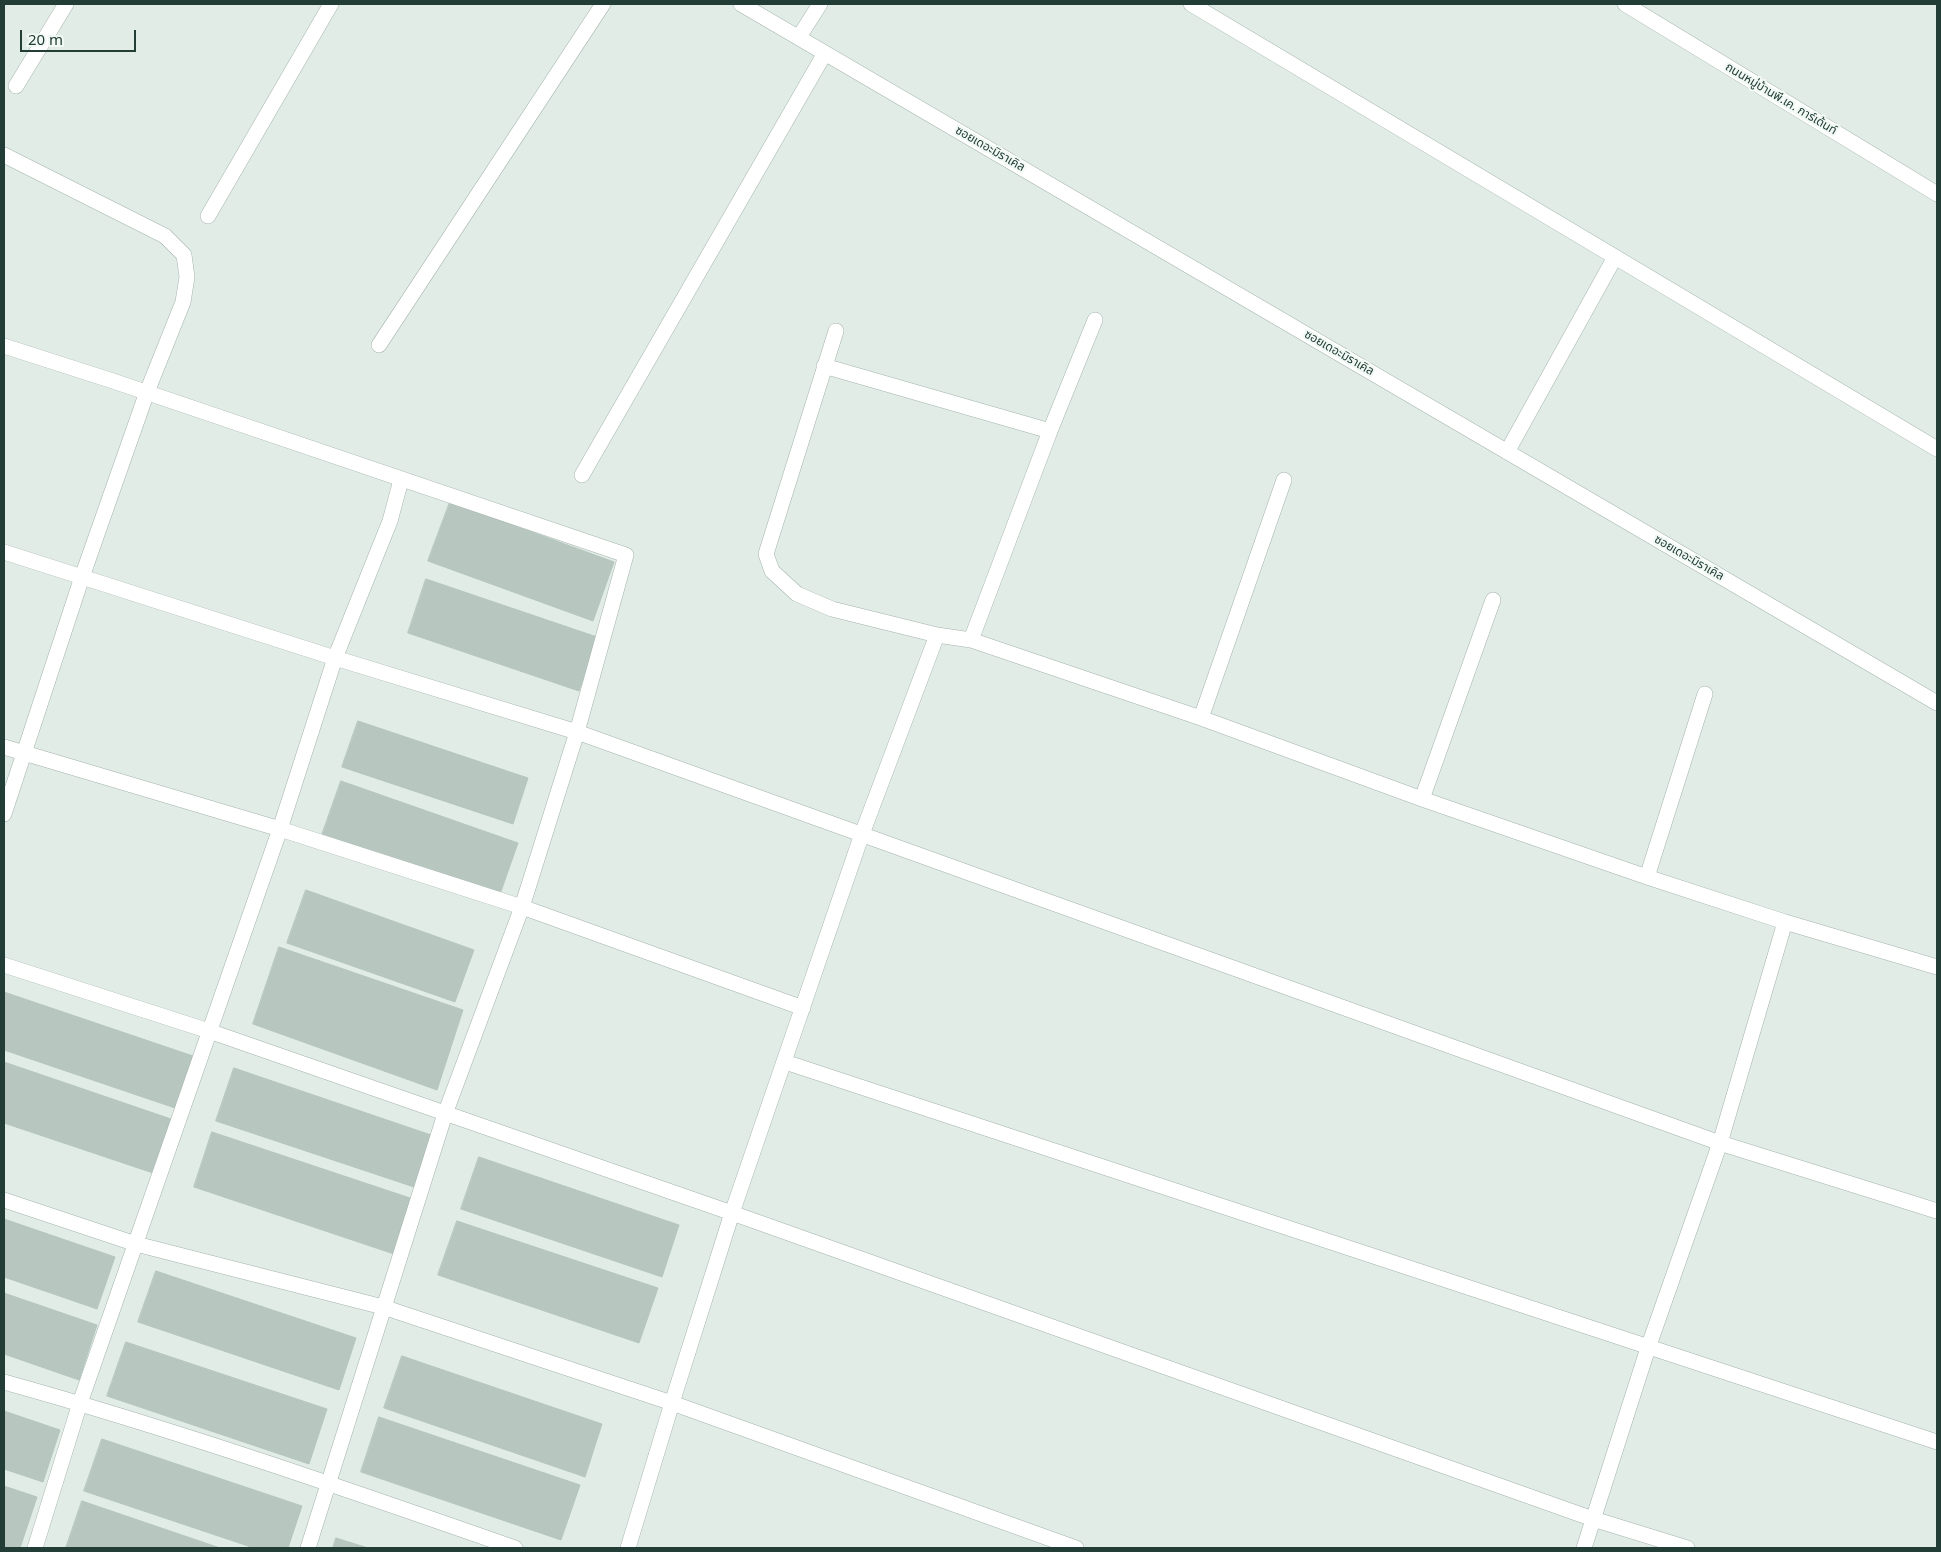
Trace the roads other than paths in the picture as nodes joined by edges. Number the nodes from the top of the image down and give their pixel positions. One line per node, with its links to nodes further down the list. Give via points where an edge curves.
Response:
1 (66, 4): 10 (street)
2 (331, 4): 13 (street)
3 (602, 4): 17 (street)
4 (741, 4): 8 (street, ซอยเดอะมิราเคิล)
5 (820, 4): 8 (street)
6 (1191, 4): 14 (street)
7 (1625, 4): 12 (street, ถนนหมู่บ้านพี.เค. การ์เด้นท์)
8 (799, 37): 9 (street, ซอยเดอะมิราเคิล)
9 (825, 53): 23 (street, ซอยเดอะมิราเคิล); 24 (street)
10 (16, 86)
11 (4, 155): 20 (street, via 165,236 184,255 188,277 183,302)
12 (1937, 194)
13 (208, 216)
14 (1616, 257): 22 (street); 23 (street)
15 (1095, 320): 21 (street)
16 (836, 331): 19 (street)
17 (379, 345)
18 (4, 346): 20 (street)
19 (824, 366): 21 (street); 30 (street, via 766,554 772,571 797,594 832,609)
20 (147, 392): 25 (street); 28 (street)
21 (1050, 431): 31 (street)
22 (1937, 449)
23 (1507, 452): 34 (street, ซอยเดอะมิราเคิล)
24 (582, 475)
25 (401, 480): 32 (street, via 390,521); 36 (street, via 626,555)
26 (1284, 480): 35 (street)
27 (4, 552): 28 (street)
28 (82, 577): 32 (street); 38 (street)
29 (1492, 600): 39 (street)
30 (937, 635): 31 (street); 42 (street)
31 (971, 640): 35 (street)
32 (335, 658): 36 (street); 41 (street)
33 (1705, 694): 43 (street)
34 (1937, 703)
35 (1201, 718): 39 (street)
36 (577, 732): 42 (street); 44 (street)
37 (4, 747): 38 (street)
38 (25, 754): 40 (street); 41 (street)
39 (1422, 799): 43 (street)
40 (4, 814)
41 (280, 829): 44 (street); 49 (street)
42 (862, 834): 48 (street); 52 (street)
43 (1647, 877): 45 (street)
44 (522, 906): 48 (street); 51 (street)
45 (1785, 922): 47 (street); 52 (street)
46 (4, 965): 49 (street)
47 (1937, 967)
48 (803, 1008): 50 (street)
49 (210, 1032): 51 (street); 56 (street)
50 (784, 1062): 55 (street); 58 (street)
51 (445, 1114): 55 (street); 57 (street)
52 (1720, 1143): 54 (street); 58 (street)
53 (4, 1200): 56 (street)
54 (1937, 1211)
55 (732, 1213): 60 (street); 64 (street)
56 (136, 1244): 57 (street); 61 (street)
57 (384, 1307): 60 (street); 63 (street)
58 (1648, 1348): 62 (street); 64 (street)
59 (4, 1382): 61 (street)
60 (672, 1402): 68 (street); 69 (street)
61 (80, 1403): 63 (street); 65 (street)
62 (1937, 1442)
63 (328, 1482): 66 (street); 67 (street)
64 (1593, 1519): 70 (street); 71 (street)
65 (35, 1548)
66 (308, 1548)
67 (515, 1548)
68 (628, 1548)
69 (1076, 1548)
70 (1584, 1548)
71 (1687, 1548)

